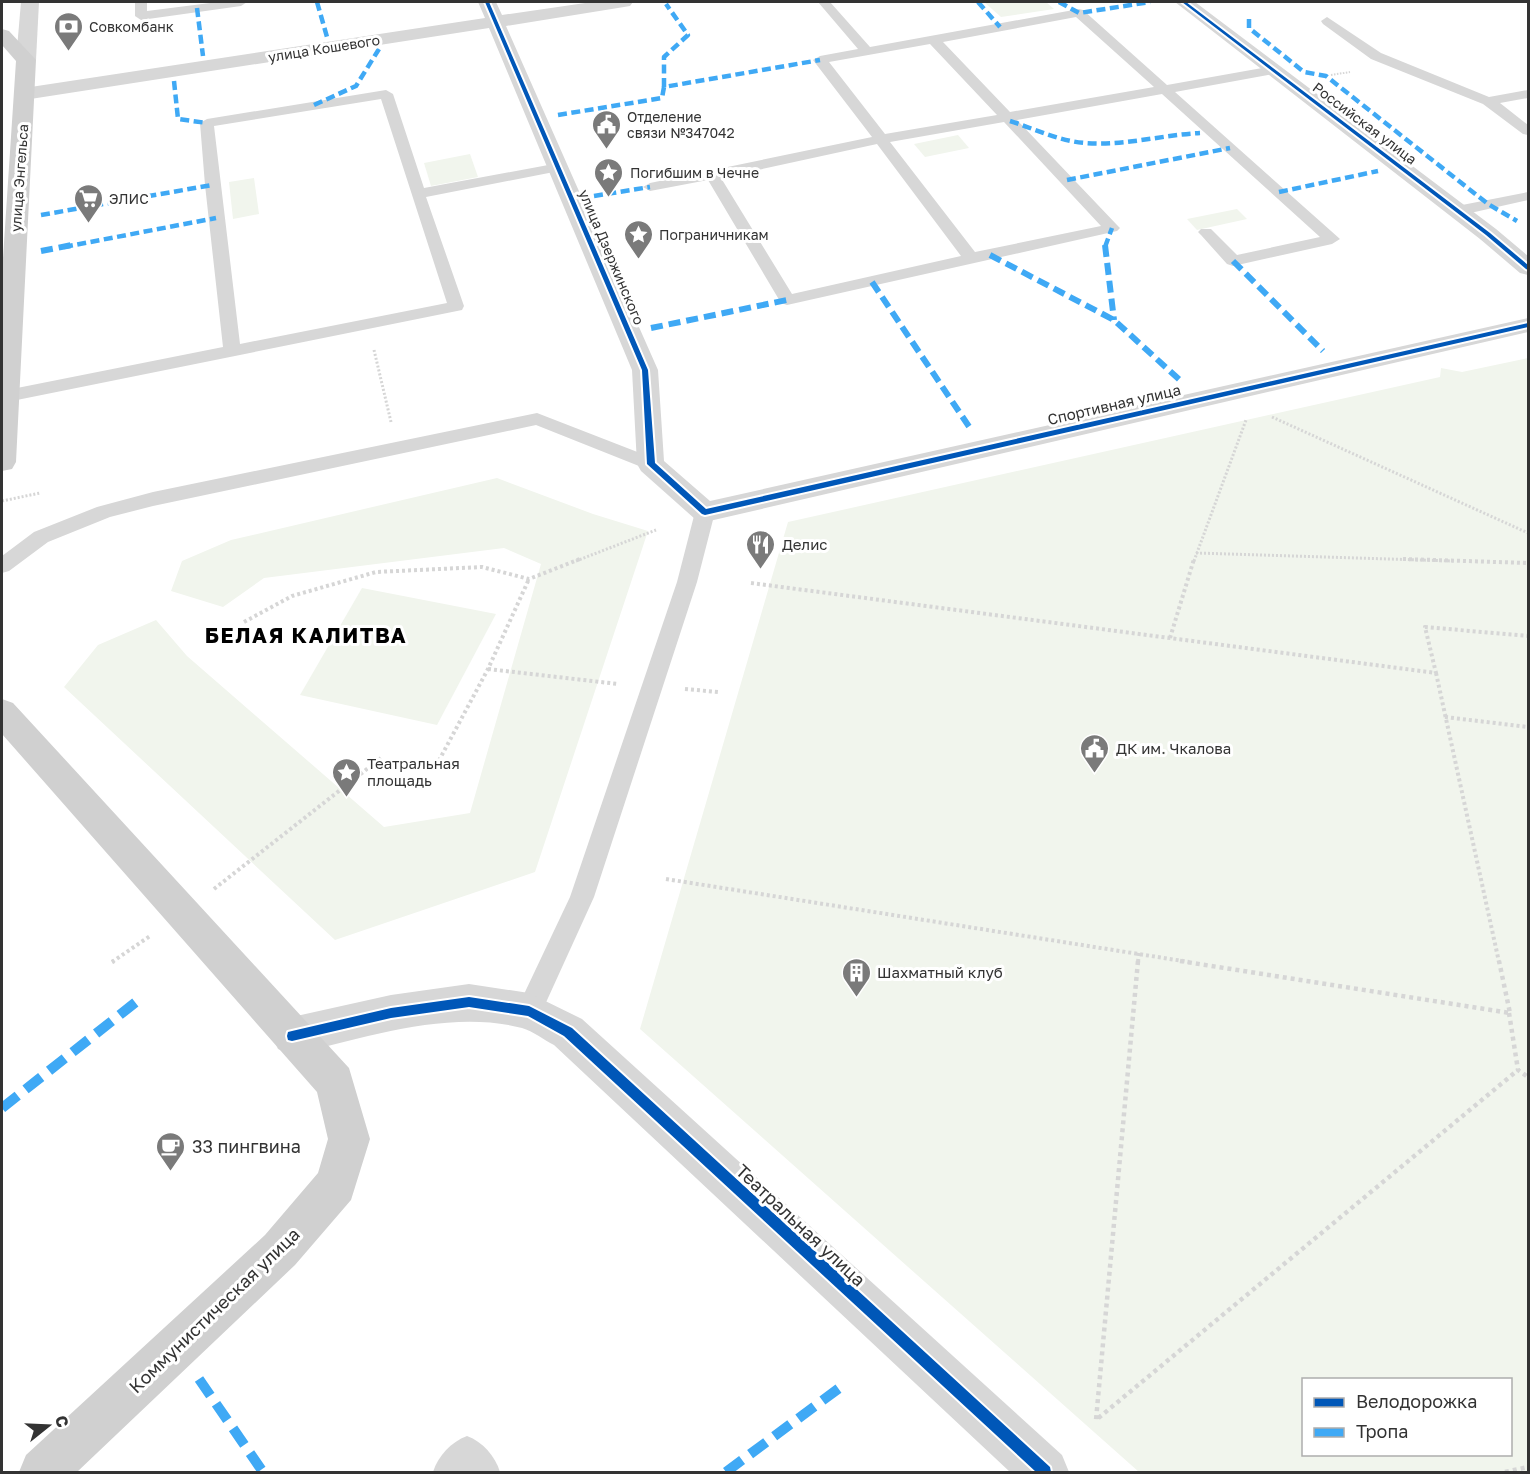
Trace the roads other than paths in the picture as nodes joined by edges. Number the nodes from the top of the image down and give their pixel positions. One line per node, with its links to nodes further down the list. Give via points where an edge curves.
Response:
1 (30, 2): 12 (street, улица Энгельса)
2 (141, 2): 3 (lane, via 141,16)
3 (241, 2)
4 (624, 2): 7 (street, улица Кошевого)
5 (824, 2): 11 (lane)
6 (1184, 2): 13 (street, Российская улица)
7 (492, 12): 15 (street, улица Кошевого); 21 (street, улица Дзержинского)
8 (1327, 21): 17 (lane, via 1376,56)
9 (3, 38): 12 (main road)
10 (933, 39): 11 (lane); 14 (lane, via 1079,13); 18 (lane)
11 (867, 51): 20 (lane, via 820,60)
12 (26, 60): 15 (main road, улица Энгельса)
13 (1282, 76): 14 (lane); 26 (street, Российская улица)
14 (1166, 90): 18 (lane); 27 (lane, via 1332,239 1233,261)
15 (24, 94): 28 (main road, улица Энгельса)
16 (1528, 94): 17 (lane)
17 (1488, 101): 19 (lane)
18 (1006, 116): 20 (lane); 29 (lane, via 1112,228)
19 (1528, 130)
20 (881, 139): 22 (lane); 29 (lane)
21 (559, 167): 24 (lane); 35 (street, улица Дзержинского, via 645,370)
22 (712, 175): 23 (lane); 29 (lane, via 787,300)
23 (650, 187)
24 (418, 194): 32 (lane, via 456,306); 32 (lane, via 386,94 207,123)
25 (1528, 196): 26 (lane)
26 (1457, 211): 30 (street, Российская улица)
27 (1206, 232)
28 (8, 236): 33 (main road, улица Энгельса)
29 (971, 258)
30 (1528, 268)
31 (1528, 325): 36 (street, Спортивная улица)
32 (232, 349): 33 (lane)
33 (5, 405): 34 (main road, улица Энгельса)
34 (2, 462)
35 (651, 464): 36 (street); 37 (lane, via 537,419 104,512 41,537)
36 (705, 512): 39 (lane, via 687,582 582,897)
37 (2, 567)
38 (2, 712): 40 (main road, Коммунистическая улица)
39 (529, 1011): 40 (street, via 469,1002 391,1013); 44 (street, Театральная улица, via 567,1032)
40 (292, 1036): 41 (main road, Коммунистическая улица, via 335,1082 349,1139 336,1185 280,1250)
41 (43, 1473)
42 (449, 1473): 43 (lane, via 467,1452)
43 (484, 1473)
44 (1045, 1473)

